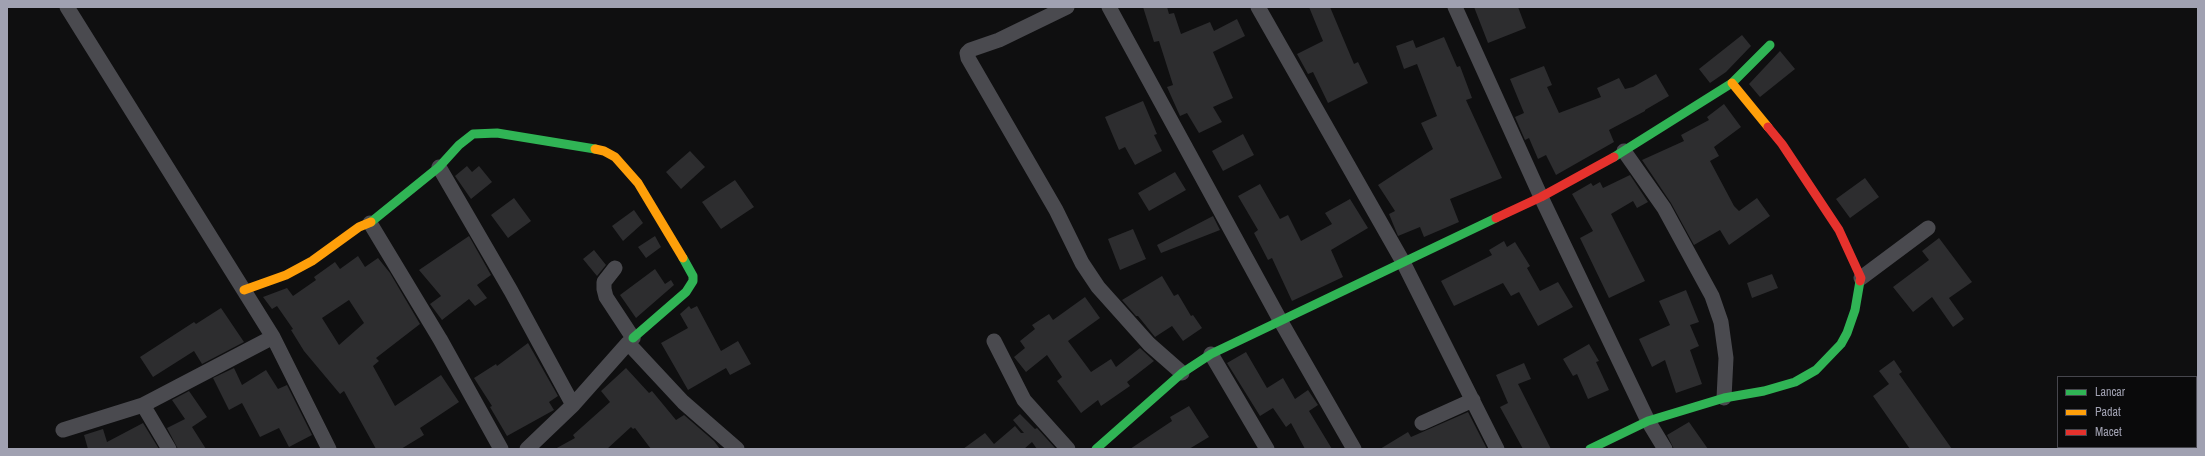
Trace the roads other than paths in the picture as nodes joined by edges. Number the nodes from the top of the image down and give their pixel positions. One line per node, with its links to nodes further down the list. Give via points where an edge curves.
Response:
1 (67, 7): 16 (street)
2 (1066, 7): 22 (street, via 999,40 970,50 968,58 1056,210 1082,263 1098,287 1149,344)
3 (1109, 7): 17 (street)
4 (1258, 7): 13 (street)
5 (1455, 7): 10 (street)
6 (1770, 45): 7 (street)
7 (1732, 83): 8 (street); 15 (street, via 1782,144 1839,230)
8 (1624, 151): 10 (street); 23 (street, via 1664,208 1712,296 1721,322 1726,358)
9 (439, 167): 11 (street); 19 (street, via 459,145 479,132 604,150 615,157 638,183 693,276 692,285 686,292); 26 (street)
10 (1541, 197): 13 (street); 27 (street)
11 (370, 223): 16 (street, via 359,227 312,261 286,275); 32 (street, via 440,339)
12 (1928, 228): 15 (street)
13 (1403, 262): 17 (street); 24 (street)
14 (615, 268): 19 (street, via 604,282 605,293)
15 (1861, 278): 23 (street, via 1855,310 1847,333 1841,344 1816,370 1795,382)
16 (244, 290): 18 (street)
17 (1280, 320): 21 (street); 38 (street)
18 (273, 337): 25 (street); 31 (street)
19 (631, 340): 26 (street); 34 (street, via 683,402)
20 (994, 341): 35 (street, via 1024,400)
21 (1211, 354): 22 (street); 37 (street)
22 (1182, 373): 36 (street)
23 (1724, 398): 27 (street)
24 (1473, 400): 28 (street); 39 (street)
25 (143, 405): 29 (street); 30 (street)
26 (573, 405): 33 (street)
27 (1648, 421): 40 (street); 41 (street)
28 (1422, 423)
29 (63, 430)
30 (169, 449)
31 (330, 449)
32 (501, 449)
33 (527, 449)
34 (737, 449)
35 (1068, 449)
36 (1096, 449)
37 (1266, 449)
38 (1354, 449)
39 (1498, 449)
40 (1590, 449)
41 (1666, 449)

